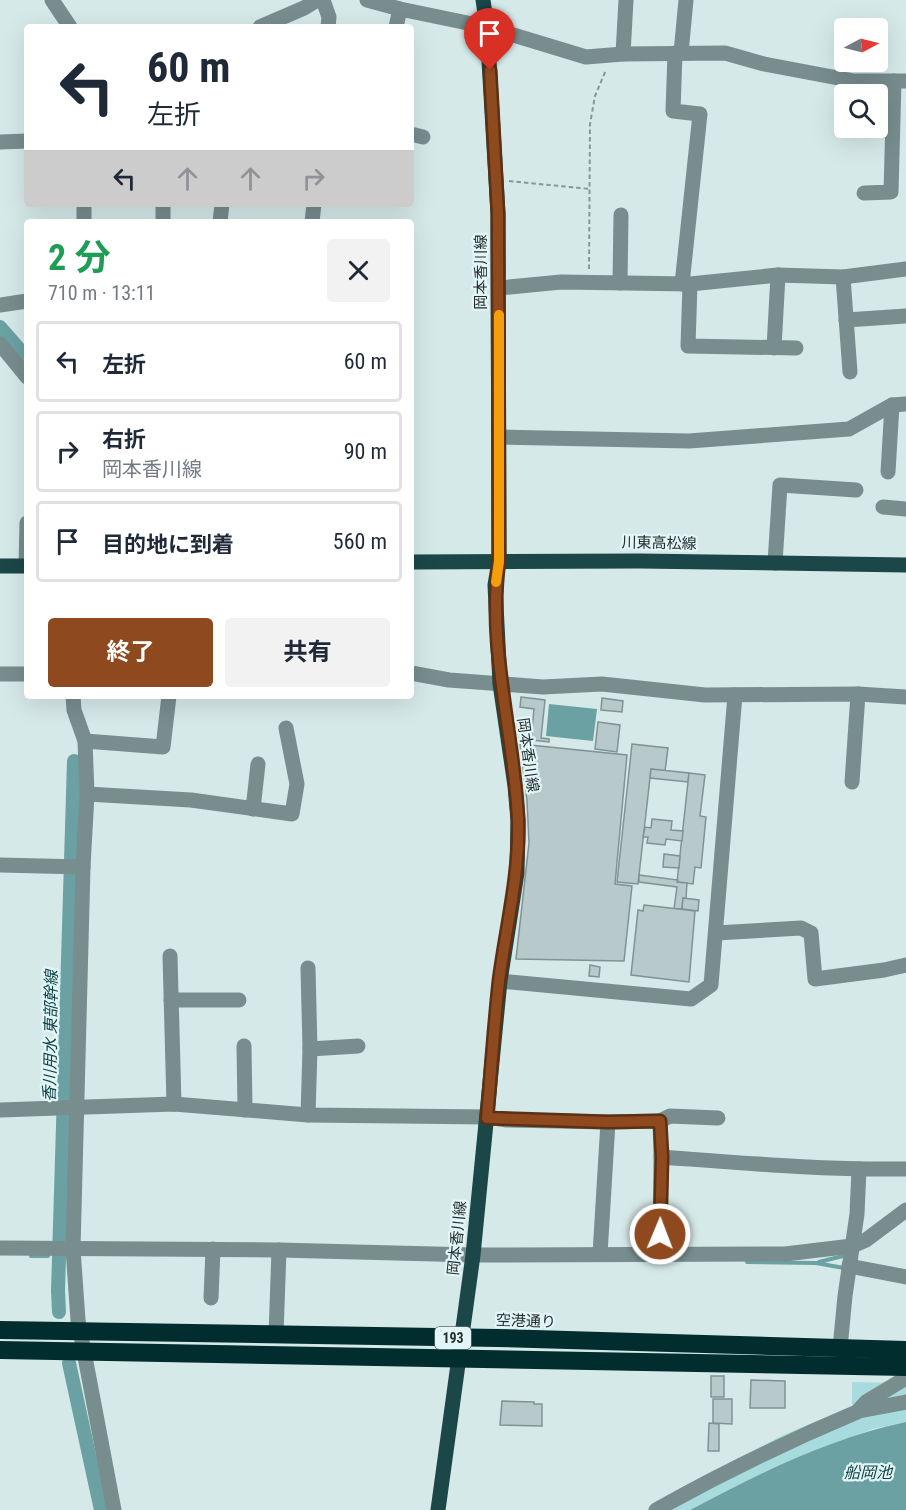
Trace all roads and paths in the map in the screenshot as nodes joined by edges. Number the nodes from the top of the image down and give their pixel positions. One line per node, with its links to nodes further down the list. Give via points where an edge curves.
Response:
1 (52, 0): 9 (street)
2 (317, 0): 10 (street)
3 (322, 0): 11 (street)
4 (367, 0): 8 (street)
5 (483, 0): 13 (main road, 岡本香川線)
6 (626, 0): 15 (street)
7 (686, 0): 14 (street)
8 (400, 9): 12 (street); 13 (street)
9 (68, 24)
10 (267, 24)
11 (328, 24)
12 (397, 24)
13 (487, 27): 15 (street, via 586,57); 20 (main road, 岡本香川線)
14 (678, 53): 15 (street); 16 (street, via 741,56 854,81); 29 (street, via 673,111 699,114)
15 (616, 55): 21 (path, via 595,96 590,124)
16 (900, 81): 17 (street)
17 (899, 116): 22 (street, via 891,192)
18 (24, 141): 19 (street)
19 (0, 142)
20 (497, 180): 21 (path); 30 (main road, 岡本香川線)
21 (590, 189): 27 (path)
22 (864, 193)
23 (621, 215): 28 (street)
24 (906, 269): 26 (street)
25 (778, 275): 26 (street); 29 (street); 36 (street)
26 (843, 277): 34 (street)
27 (589, 282): 28 (street); 30 (street)
28 (620, 283): 29 (street)
29 (686, 284): 36 (street, via 688,346)
30 (499, 288): 41 (main road, 岡本香川線)
31 (24, 301): 32 (street)
32 (0, 305)
33 (906, 316): 34 (street)
34 (846, 320): 38 (street)
35 (0, 344): 39 (street)
36 (774, 348): 37 (street)
37 (796, 348)
38 (850, 372)
39 (24, 373)
40 (899, 405): 41 (street, via 849,429 689,441); 42 (street)
41 (499, 437): 46 (main road, 岡本香川線)
42 (888, 472)
43 (856, 490): 48 (street, via 780,485)
44 (883, 507): 45 (street)
45 (906, 509)
46 (499, 561): 47 (main road, 川東高松線); 48 (main road, 川東高松線); 55 (main road, 岡本香川線, via 495,585)
47 (414, 562)
48 (775, 563): 49 (main road, 川東高松線)
49 (906, 565)
50 (0, 566): 51 (main road)
51 (24, 566)
52 (0, 674): 53 (street)
53 (24, 674)
54 (414, 674): 55 (street)
55 (500, 684): 57 (street, via 602,684); 73 (main road, 岡本香川線, via 518,820 517,873)
56 (858, 694): 57 (street); 58 (street); 64 (street)
57 (735, 695): 69 (street)
58 (906, 697)
59 (73, 699): 62 (street)
60 (169, 699): 62 (street, via 163,747)
61 (286, 728): 66 (street, via 297,784 292,814)
62 (85, 741): 65 (street)
63 (258, 764): 66 (street)
64 (852, 782)
65 (87, 794): 66 (street, via 191,800); 68 (street)
66 (253, 809)
67 (0, 865): 68 (street)
68 (83, 867): 80 (street)
69 (716, 933): 71 (street, via 801,928 811,933 815,979); 73 (street, via 711,986 691,999)
70 (170, 956): 74 (street)
71 (906, 964)
72 (308, 968): 78 (street)
73 (500, 981): 84 (main road, 岡本香川線)
74 (171, 1000): 75 (street); 79 (street)
75 (239, 1000)
76 (244, 1046): 82 (street)
77 (358, 1047): 78 (street)
78 (310, 1049): 83 (street)
79 (174, 1104): 80 (street); 82 (street)
80 (76, 1109): 81 (street); 94 (street)
81 (0, 1110)
82 (244, 1110): 83 (street)
83 (308, 1115): 84 (street)
84 (487, 1118): 87 (street); 99 (main road, 岡本香川線)
85 (718, 1118): 86 (street, via 670,1116)
86 (660, 1121): 87 (street); 88 (street)
87 (608, 1122): 98 (street)
88 (662, 1157): 89 (street); 97 (street)
89 (859, 1169): 90 (street); 92 (street)
90 (906, 1169)
91 (906, 1210): 92 (street)
92 (852, 1246): 97 (street, via 785,1254); 100 (street)
93 (0, 1248): 94 (street)
94 (73, 1249): 95 (street); 104 (street)
95 (213, 1249): 96 (street); 102 (street)
96 (279, 1250): 99 (street); 105 (street)
97 (660, 1253): 98 (street)
98 (600, 1254): 99 (street)
99 (474, 1256): 106 (main road, 岡本香川線)
100 (849, 1266): 101 (street); 107 (street)
101 (906, 1276)
102 (211, 1298)
103 (0, 1330): 104 (highway, 空港通り / 193)
104 (80, 1332): 105 (highway, 空港通り / 193); 110 (street)
105 (276, 1335): 106 (highway, 空港通り / 193)
106 (462, 1338): 107 (highway, 空港通り / 193); 111 (main road, 岡本香川線)
107 (840, 1348): 109 (highway, 空港通り / 193)
108 (0, 1350): 110 (highway, 193)
109 (906, 1350)
110 (84, 1352): 111 (highway, 193); 116 (street)
111 (460, 1359): 112 (highway, 193); 117 (main road, 岡本香川線)
112 (906, 1367)
113 (906, 1378): 115 (street, via 866,1402)
114 (906, 1402): 115 (street)
115 (857, 1412): 118 (street, via 779,1446)
116 (114, 1510)
117 (438, 1510)
118 (656, 1510)

